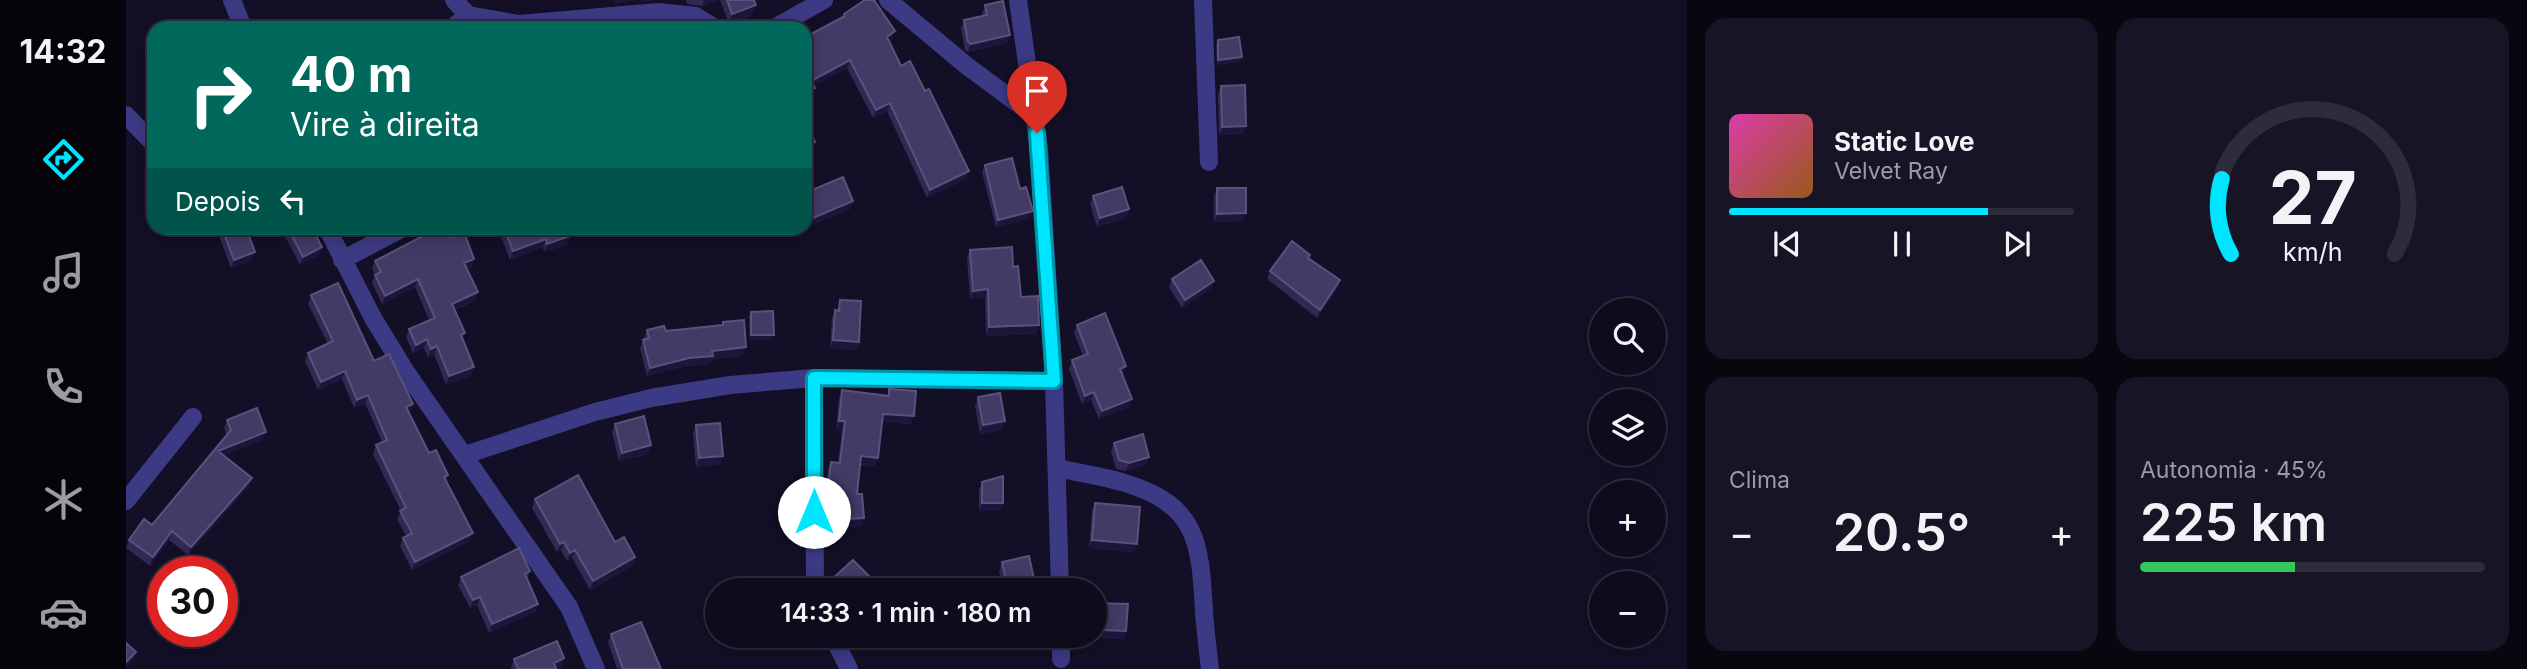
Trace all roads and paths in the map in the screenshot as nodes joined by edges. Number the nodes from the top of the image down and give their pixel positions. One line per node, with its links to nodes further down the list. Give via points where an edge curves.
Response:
1 (232, 0): 8 (street)
2 (454, 0): 7 (street)
3 (824, 0): 13 (street)
4 (888, 0): 15 (street)
5 (1018, 0): 15 (street)
6 (1203, 0): 17 (street)
7 (468, 15): 9 (street); 10 (street)
8 (240, 21)
9 (461, 21)
10 (502, 21)
11 (557, 21): 12 (street, via 671,12)
12 (704, 21)
13 (786, 21)
14 (126, 115): 16 (street)
15 (1036, 117): 22 (street)
16 (147, 137)
17 (1209, 162)
18 (330, 235): 20 (street)
19 (390, 235): 20 (street)
20 (342, 260): 24 (street, via 406,372)
21 (814, 378): 22 (street); 24 (street, via 651,398); 27 (street)
22 (1054, 381): 25 (street)
23 (193, 418): 26 (street)
24 (465, 455): 32 (street, via 569,607)
25 (1057, 468): 28 (street); 34 (street, via 1126,483 1163,500 1186,519 1202,567)
26 (126, 501)
27 (815, 578)
28 (1060, 578)
29 (838, 648): 33 (street)
30 (1062, 648): 31 (street)
31 (1062, 659)
32 (596, 669)
33 (849, 669)
34 (1210, 669)

